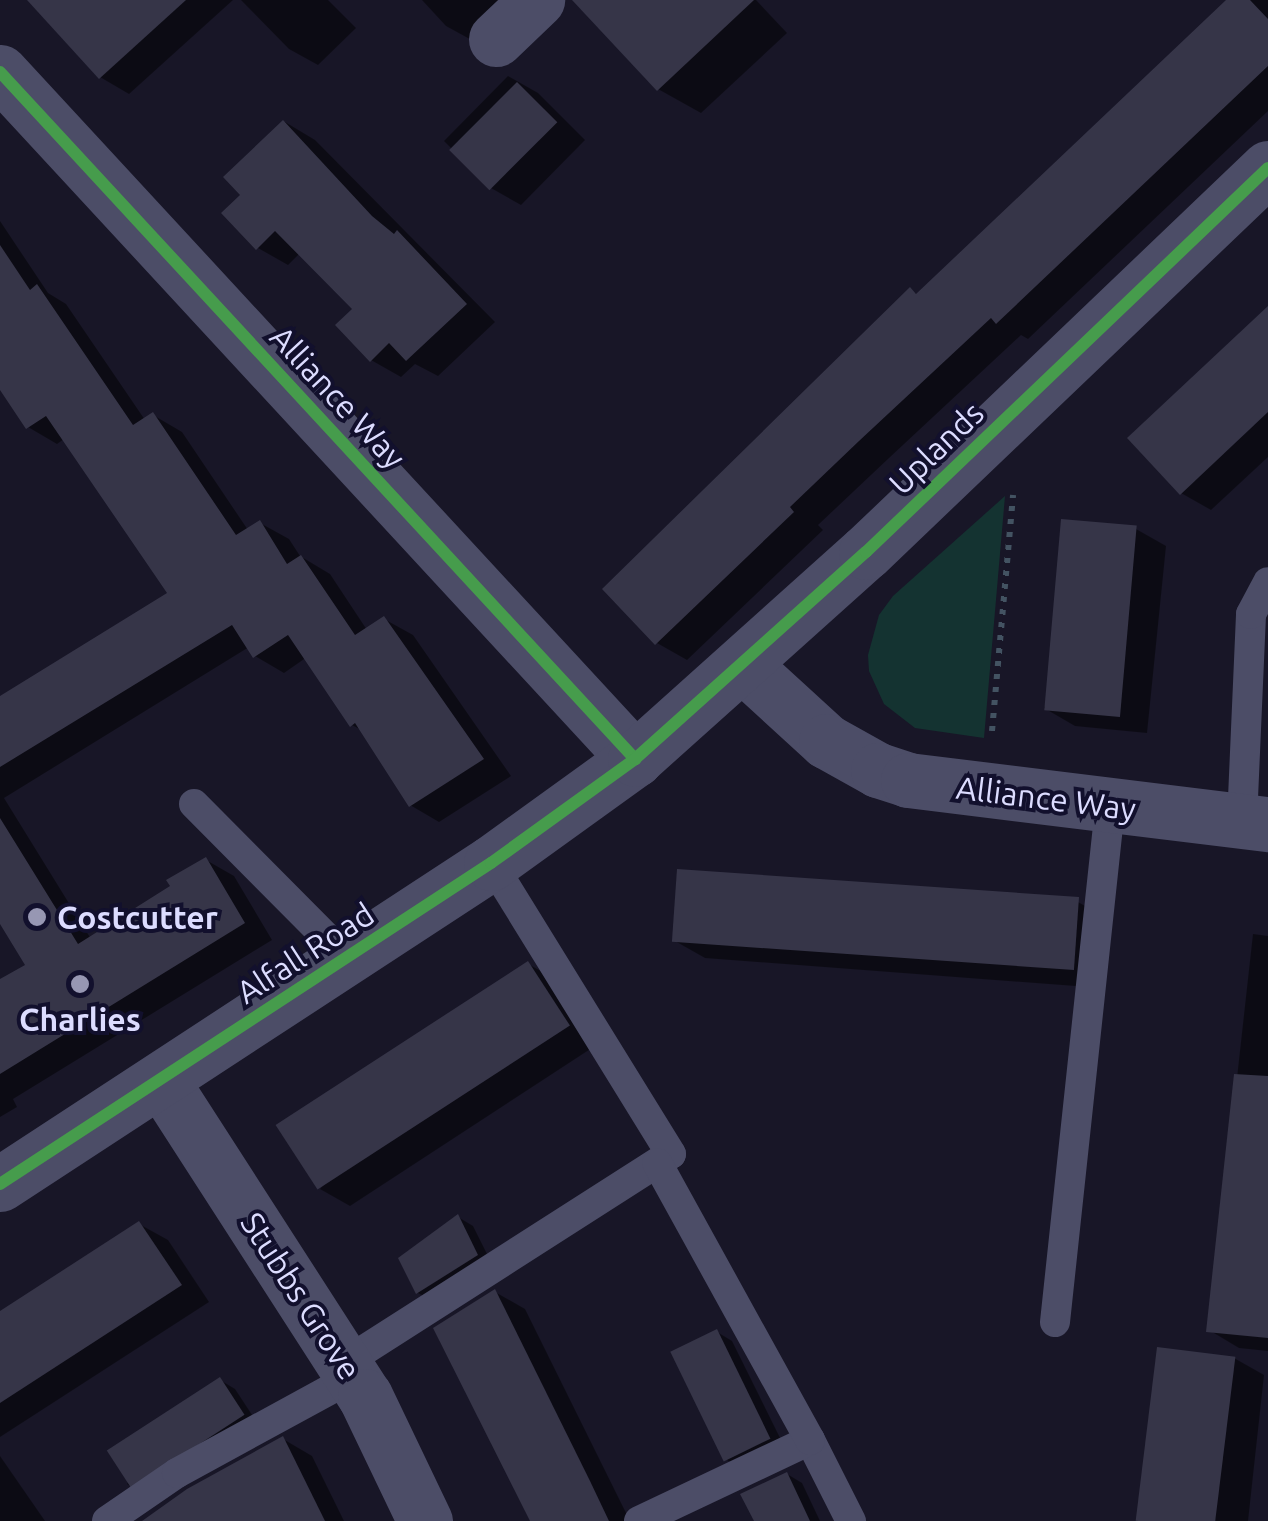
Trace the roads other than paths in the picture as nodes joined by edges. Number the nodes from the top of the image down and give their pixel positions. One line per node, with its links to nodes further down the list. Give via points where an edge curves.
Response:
1 (537, 0): 2 (street)
2 (496, 39)
3 (0, 72): 7 (street, Alliance Way)
4 (1268, 168): 6 (street, Uplands)
5 (1268, 582): 10 (lane, via 1252,614)
6 (743, 664): 7 (street, Uplands); 9 (street, Alliance Way, via 801,721 852,758 908,780)
7 (635, 759): 11 (street, Alfall Road)
8 (194, 804): 12 (lane)
9 (1110, 808): 10 (street, Alliance Way); 16 (lane)
10 (1255, 822)
11 (491, 864): 12 (street, Alfall Road); 14 (lane, via 671,1154)
12 (347, 958): 13 (street, Alfall Road)
13 (161, 1080): 15 (street, Alfall Road); 17 (street, Stubbs Grove)
14 (657, 1164): 17 (lane); 18 (lane)
15 (0, 1184)
16 (1055, 1322)
17 (348, 1370): 19 (lane); 20 (street, Stubbs Grove)
18 (810, 1440): 21 (lane); 22 (lane)
19 (107, 1521)
20 (424, 1521)
21 (639, 1521)
22 (851, 1521)

